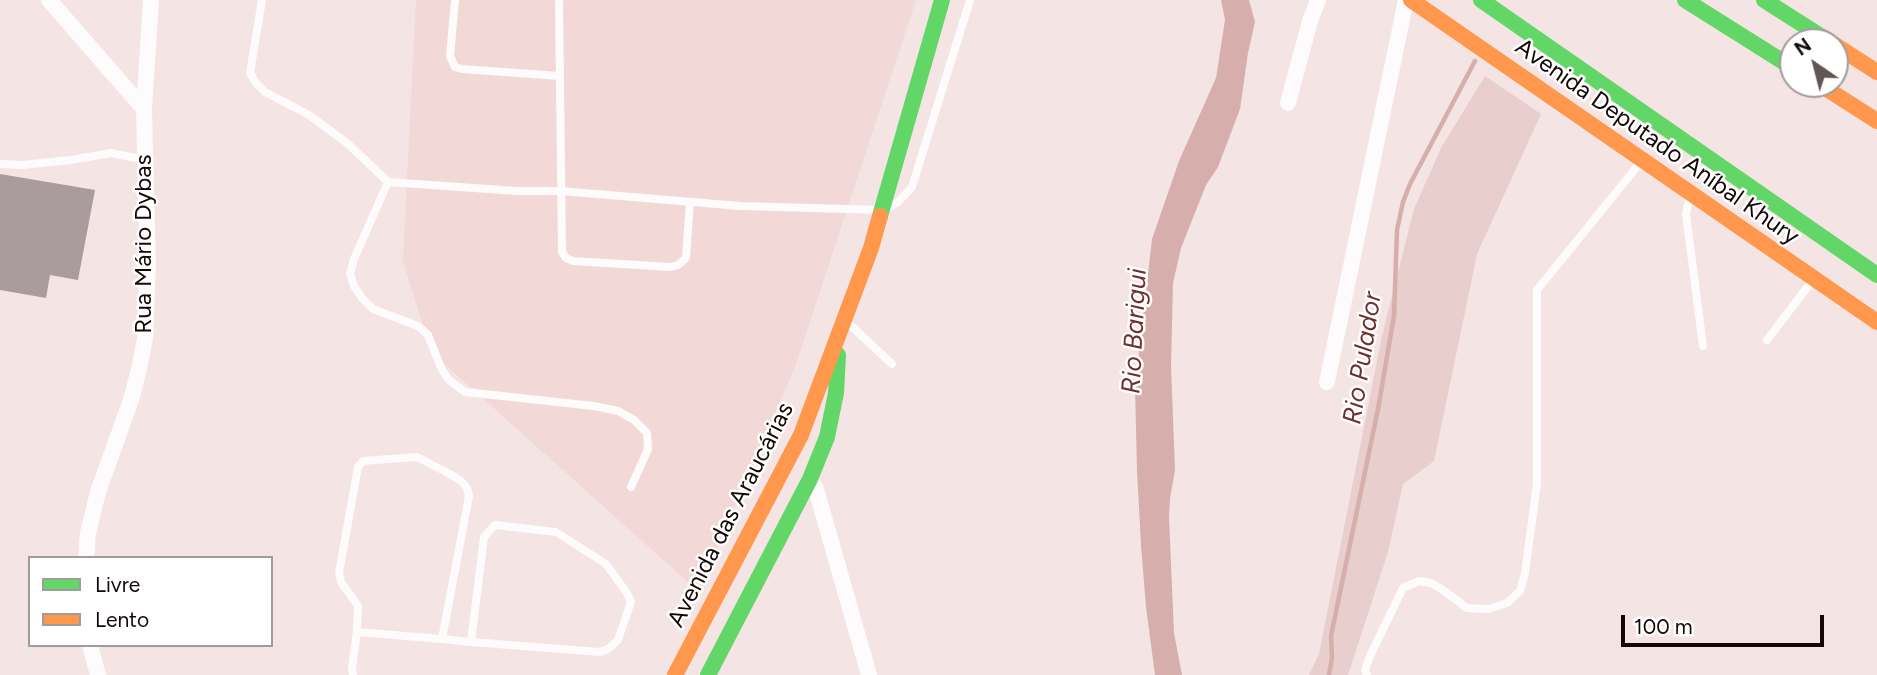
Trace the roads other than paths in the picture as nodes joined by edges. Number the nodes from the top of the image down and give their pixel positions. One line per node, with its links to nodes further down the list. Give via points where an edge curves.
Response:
1 (49, 0): 20 (street)
2 (151, 0): 20 (street, Rua Mário Dybas)
3 (262, 0): 25 (lane, via 250,73 256,83 347,143)
4 (455, 0): 17 (lane, via 450,57 455,67)
5 (559, 0): 17 (lane)
6 (942, 0): 29 (main road, Avenida das Araucárias)
7 (970, 0): 29 (lane, via 912,187)
8 (1318, 0): 19 (street)
9 (1408, 0): 23 (main road, Avenida Deputado Aníbal Khury); 37 (street)
10 (1481, 0): 30 (main road, Avenida Deputado Aníbal Khury)
11 (1685, 0): 15 (main road)
12 (1764, 0): 13 (main road)
13 (1808, 28)
14 (1849, 54): 16 (main road)
15 (1779, 59)
16 (1877, 72)
17 (559, 76): 26 (lane)
18 (1841, 98): 21 (main road)
19 (1287, 103)
20 (144, 109): 22 (street, Rua Mário Dybas)
21 (1877, 121)
22 (145, 160): 24 (lane, via 111,153); 41 (street, Rua Mário Dybas, via 145,339 131,400 99,492)
23 (1643, 160): 27 (main road, Avenida Deputado Aníbal Khury); 51 (lane, via 1537,290 1537,483 1520,592 1489,610 1467,608 1431,583 1419,581 1403,588 1370,656)
24 (0, 164)
25 (388, 181): 26 (lane); 40 (lane, via 350,274 362,298 373,309 418,326 428,335 442,370 465,392 594,406 634,420 648,433 648,449)
26 (561, 191): 28 (lane); 28 (lane, via 562,252 573,261 678,265 686,258)
27 (1690, 193): 31 (main road, Avenida Deputado Aníbal Khury); 35 (lane, via 1686,214)
28 (690, 202): 29 (lane)
29 (883, 210): 33 (main road, Avenida das Araucárias)
30 (1877, 275)
31 (1813, 278): 32 (main road, Avenida Deputado Aníbal Khury); 34 (lane)
32 (1877, 322)
33 (841, 328): 36 (lane); 38 (main road, Avenida das Araucárias); 39 (main road, Avenida das Araucárias, via 834,404)
34 (1767, 340)
35 (1703, 346)
36 (892, 364)
37 (1328, 382)
38 (802, 435): 39 (main road); 48 (main road, Avenida das Araucárias)
39 (810, 479): 49 (main road, Avenida das Araucárias); 50 (street)
40 (631, 487)
41 (86, 556)
42 (357, 632): 43 (lane); 43 (lane, via 358,606 339,573 358,467 363,461 417,457 461,481 469,496); 47 (lane)
43 (442, 639): 44 (lane)
44 (471, 642): 44 (lane, via 484,537 495,525 556,532 606,564 631,602 618,640 600,652)
45 (91, 647): 46 (street)
46 (98, 675)
47 (353, 675)
48 (675, 675)
49 (708, 675)
50 (869, 675)
51 (1367, 675)

